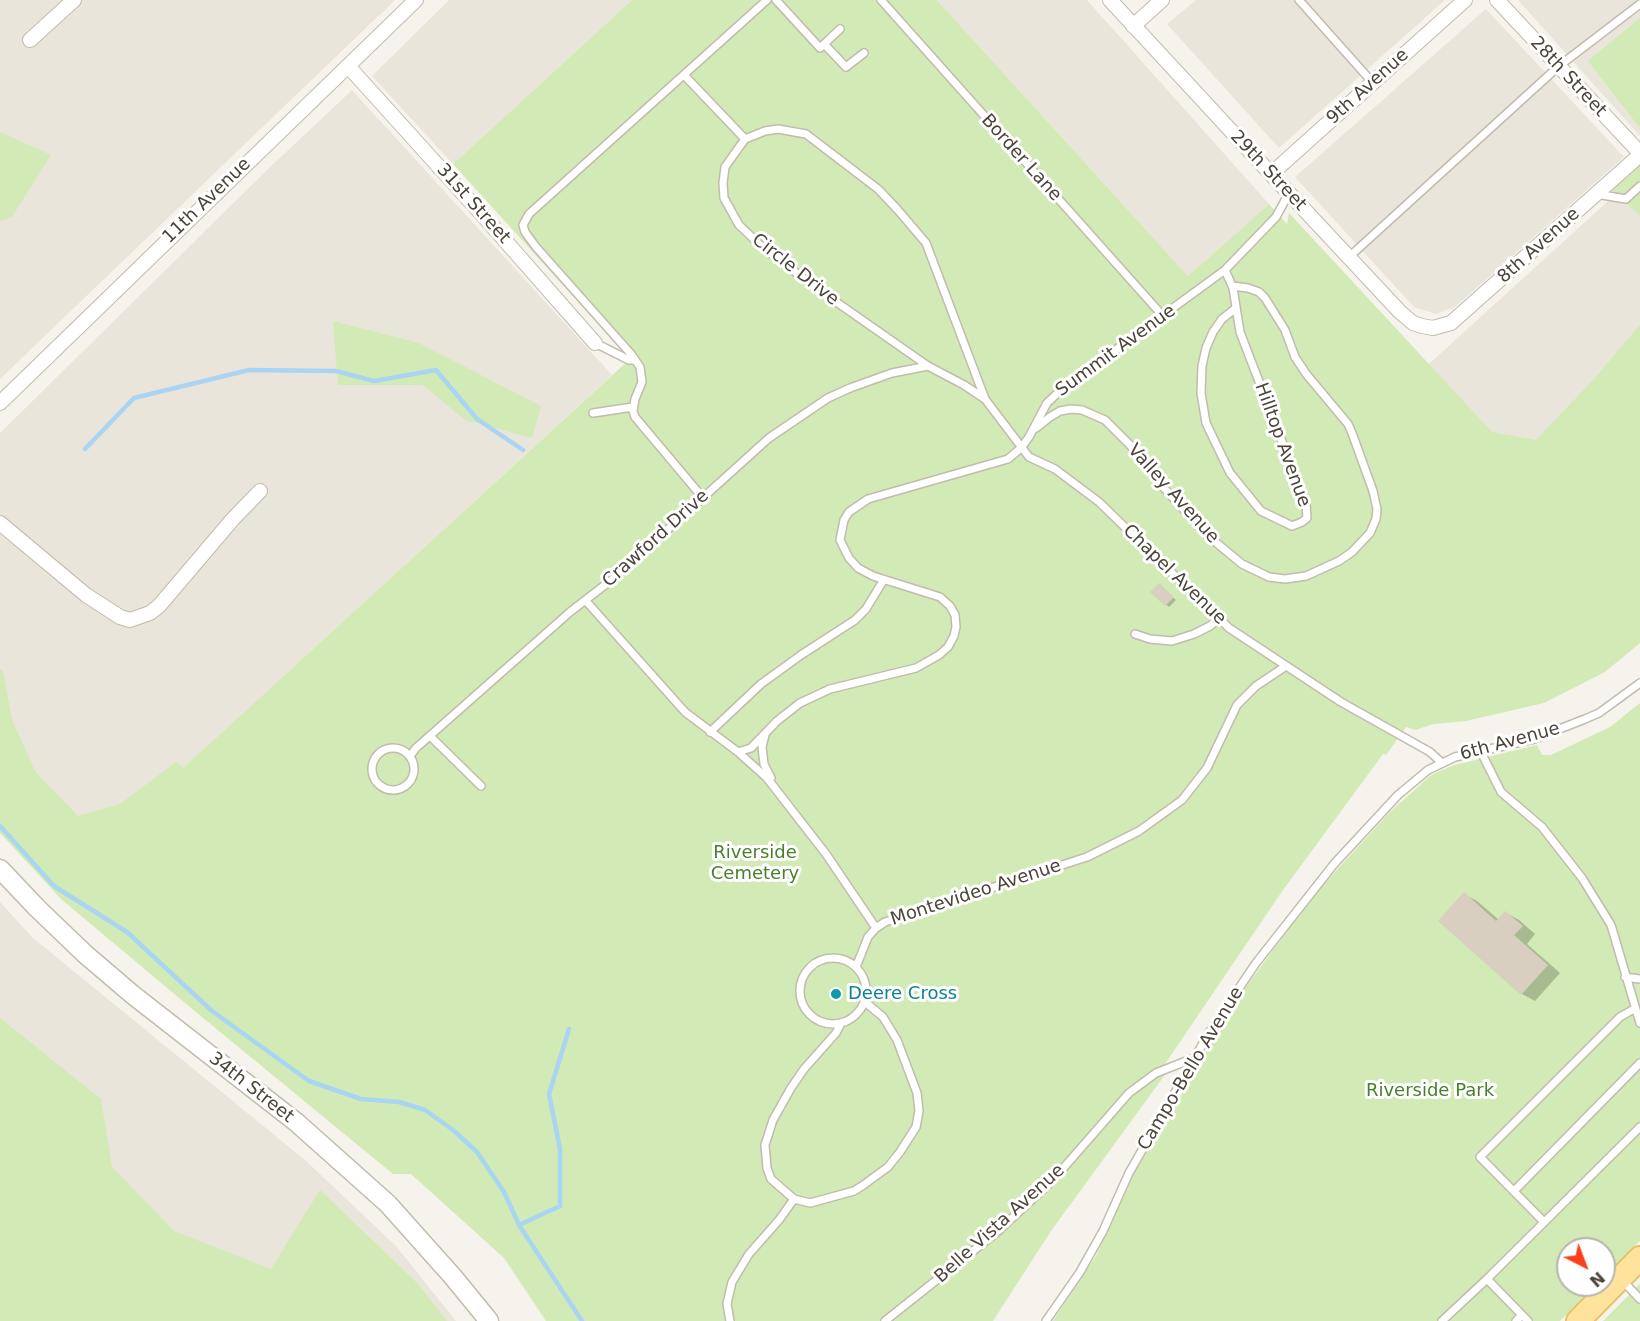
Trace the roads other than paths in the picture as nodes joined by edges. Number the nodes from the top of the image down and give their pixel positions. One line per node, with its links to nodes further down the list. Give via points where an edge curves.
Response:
1 (75, 0): 14 (street)
2 (416, 0): 17 (street, 11th Avenue)
3 (767, 0): 19 (lane)
4 (776, 0): 15 (lane, via 820,48)
5 (881, 0): 31 (lane, Border Lane)
6 (1110, 0): 12 (street, 29th Street)
7 (1162, 0): 12 (street)
8 (1299, 0): 20 (lane)
9 (1465, 0): 20 (street, 9th Avenue)
10 (1497, 0): 18 (street, 28th Street)
11 (1640, 4): 18 (lane)
12 (1133, 26): 23 (street, 29th Street)
13 (840, 29): 15 (lane)
14 (30, 40)
15 (824, 44): 16 (lane, via 846,67)
16 (864, 53)
17 (348, 66): 33 (street, 31st Street); 37 (street, 11th Avenue)
18 (1559, 66): 22 (street, 28th Street); 27 (lane)
19 (684, 75): 21 (lane); 34 (lane, via 529,213 523,225 536,247)
20 (1373, 83): 23 (street, 9th Avenue)
21 (745, 139): 35 (lane, Circle Drive, via 725,167 723,183 724,198 739,225 812,285); 36 (lane, via 778,129 806,134 878,189 897,209 926,243)
22 (1640, 154): 26 (street, 8th Avenue)
23 (1271, 174): 25 (street, 29th Street)
24 (1640, 186): 26 (lane, via 1626,199)
25 (1288, 193): 27 (street, 29th Street); 28 (lane, Summit Avenue, via 1270,223)
26 (1596, 194): 32 (street, 8th Avenue, via 1464,313 1451,323)
27 (1349, 257): 32 (street, 29th Street, via 1413,323)
28 (1225, 270): 29 (lane, Hilltop Avenue); 31 (lane, Summit Avenue)
29 (1232, 286): 30 (lane, Hilltop Avenue); 40 (lane, Valley Avenue, via 1259,292 1265,298 1285,330 1295,357 1348,424 1377,509 1370,533 1352,552 1305,576 1269,577 1242,564 1207,535 1105,420 1082,410 1060,411 1040,423)
30 (1236, 308): 30 (lane, Hilltop Avenue, via 1222,319 1206,348 1201,393 1206,423 1230,473 1261,511 1292,526 1306,518 1306,504 1240,332)
31 (1162, 315): 40 (lane, Summit Avenue, via 1062,389 1047,403)
32 (1433, 328)
33 (595, 343): 34 (lane)
34 (635, 360): 38 (lane, via 642,382)
35 (928, 366): 36 (lane, Chapel Avenue); 43 (lane, Crawford Drive, via 892,373 828,398 769,438)
36 (985, 399): 41 (lane, Chapel Avenue)
37 (0, 403)
38 (633, 407): 39 (lane); 43 (lane, via 635,417)
39 (593, 413)
40 (1029, 437): 41 (lane, Summit Avenue)
41 (1021, 448): 45 (lane, Summit Avenue, via 1008,459 868,499 849,512 840,540 843,549 858,568); 47 (lane, Chapel Avenue, via 1099,502)
42 (260, 491): 44 (street, via 159,606 130,620 86,595)
43 (703, 498): 46 (lane, Crawford Drive)
44 (0, 523)
45 (883, 580): 51 (lane, via 855,620 761,684); 52 (lane, Summit Avenue, via 925,591 950,606 956,627 948,647 916,668 830,689 800,703)
46 (586, 601): 51 (lane, Montevideo Avenue, via 671,698); 53 (lane, Crawford Drive)
47 (1218, 619): 48 (lane, via 1194,634 1172,640); 49 (lane, Chapel Avenue)
48 (1135, 634)
49 (1286, 666): 57 (lane, Chapel Avenue); 61 (lane, Montevideo Avenue, via 1256,686 1238,705 1207,768 1182,800 1139,831 1087,857)
50 (1640, 683): 54 (lane, 6th Avenue, via 1585,719 1534,739)
51 (710, 732): 55 (lane, Montevideo Avenue)
52 (765, 733): 55 (lane, Summit Avenue, via 751,748); 59 (lane, via 764,764)
53 (430, 736): 56 (lane, Crawford Drive); 58 (lane)
54 (1480, 750): 57 (lane, 6th Avenue); 63 (lane, via 1501,792 1542,827 1582,878 1611,925)
55 (738, 752): 59 (lane, Montevideo Avenue)
56 (410, 756): 56 (lane, via 397,748 379,754 372,770 380,785 386,789 406,785 414,768)
57 (1442, 762): 69 (lane, Campo-Bello Avenue, via 1398,795 1334,864 1256,963)
58 (481, 786)
59 (777, 789): 61 (lane, Montevideo Avenue)
60 (0, 869): 80 (street, 34th Street, via 101,968 303,1128 388,1204)
61 (876, 928): 62 (lane, via 868,936)
62 (856, 967): 65 (lane, via 865,984); 67 (lane, via 832,958 810,968 803,978 800,991 809,1014 823,1023)
63 (1625, 977): 64 (lane); 66 (lane)
64 (1640, 979)
65 (864, 1001): 67 (lane, via 852,1018); 73 (lane, via 883,1017 897,1040 917,1093 916,1127 888,1167 862,1186 810,1203)
66 (1634, 1009): 68 (lane); 72 (lane, via 1620,1017 1480,1157)
67 (841, 1023): 73 (lane, via 798,1078 773,1120 765,1145 771,1179)
68 (1640, 1023)
69 (1194, 1058): 82 (lane, Belle Vista Avenue, via 1156,1073 1129,1093 1053,1180 997,1232); 83 (lane, Campo-Bello Avenue, via 1129,1173 1103,1232)
70 (1640, 1063): 72 (lane)
71 (1640, 1127): 74 (lane)
72 (1514, 1191): 74 (lane)
73 (794, 1199): 81 (lane, via 749,1254 732,1282 727,1304)
74 (1544, 1222): 77 (lane)
75 (1640, 1258): 76 (main road)
76 (1620, 1278): 78 (lane); 86 (main road)
77 (1487, 1279): 79 (lane); 84 (lane)
78 (1640, 1299)
79 (1525, 1318): 85 (lane)
80 (489, 1321)
81 (730, 1321)
82 (885, 1321)
83 (1046, 1321)
84 (1442, 1321)
85 (1516, 1321)
86 (1578, 1321)

